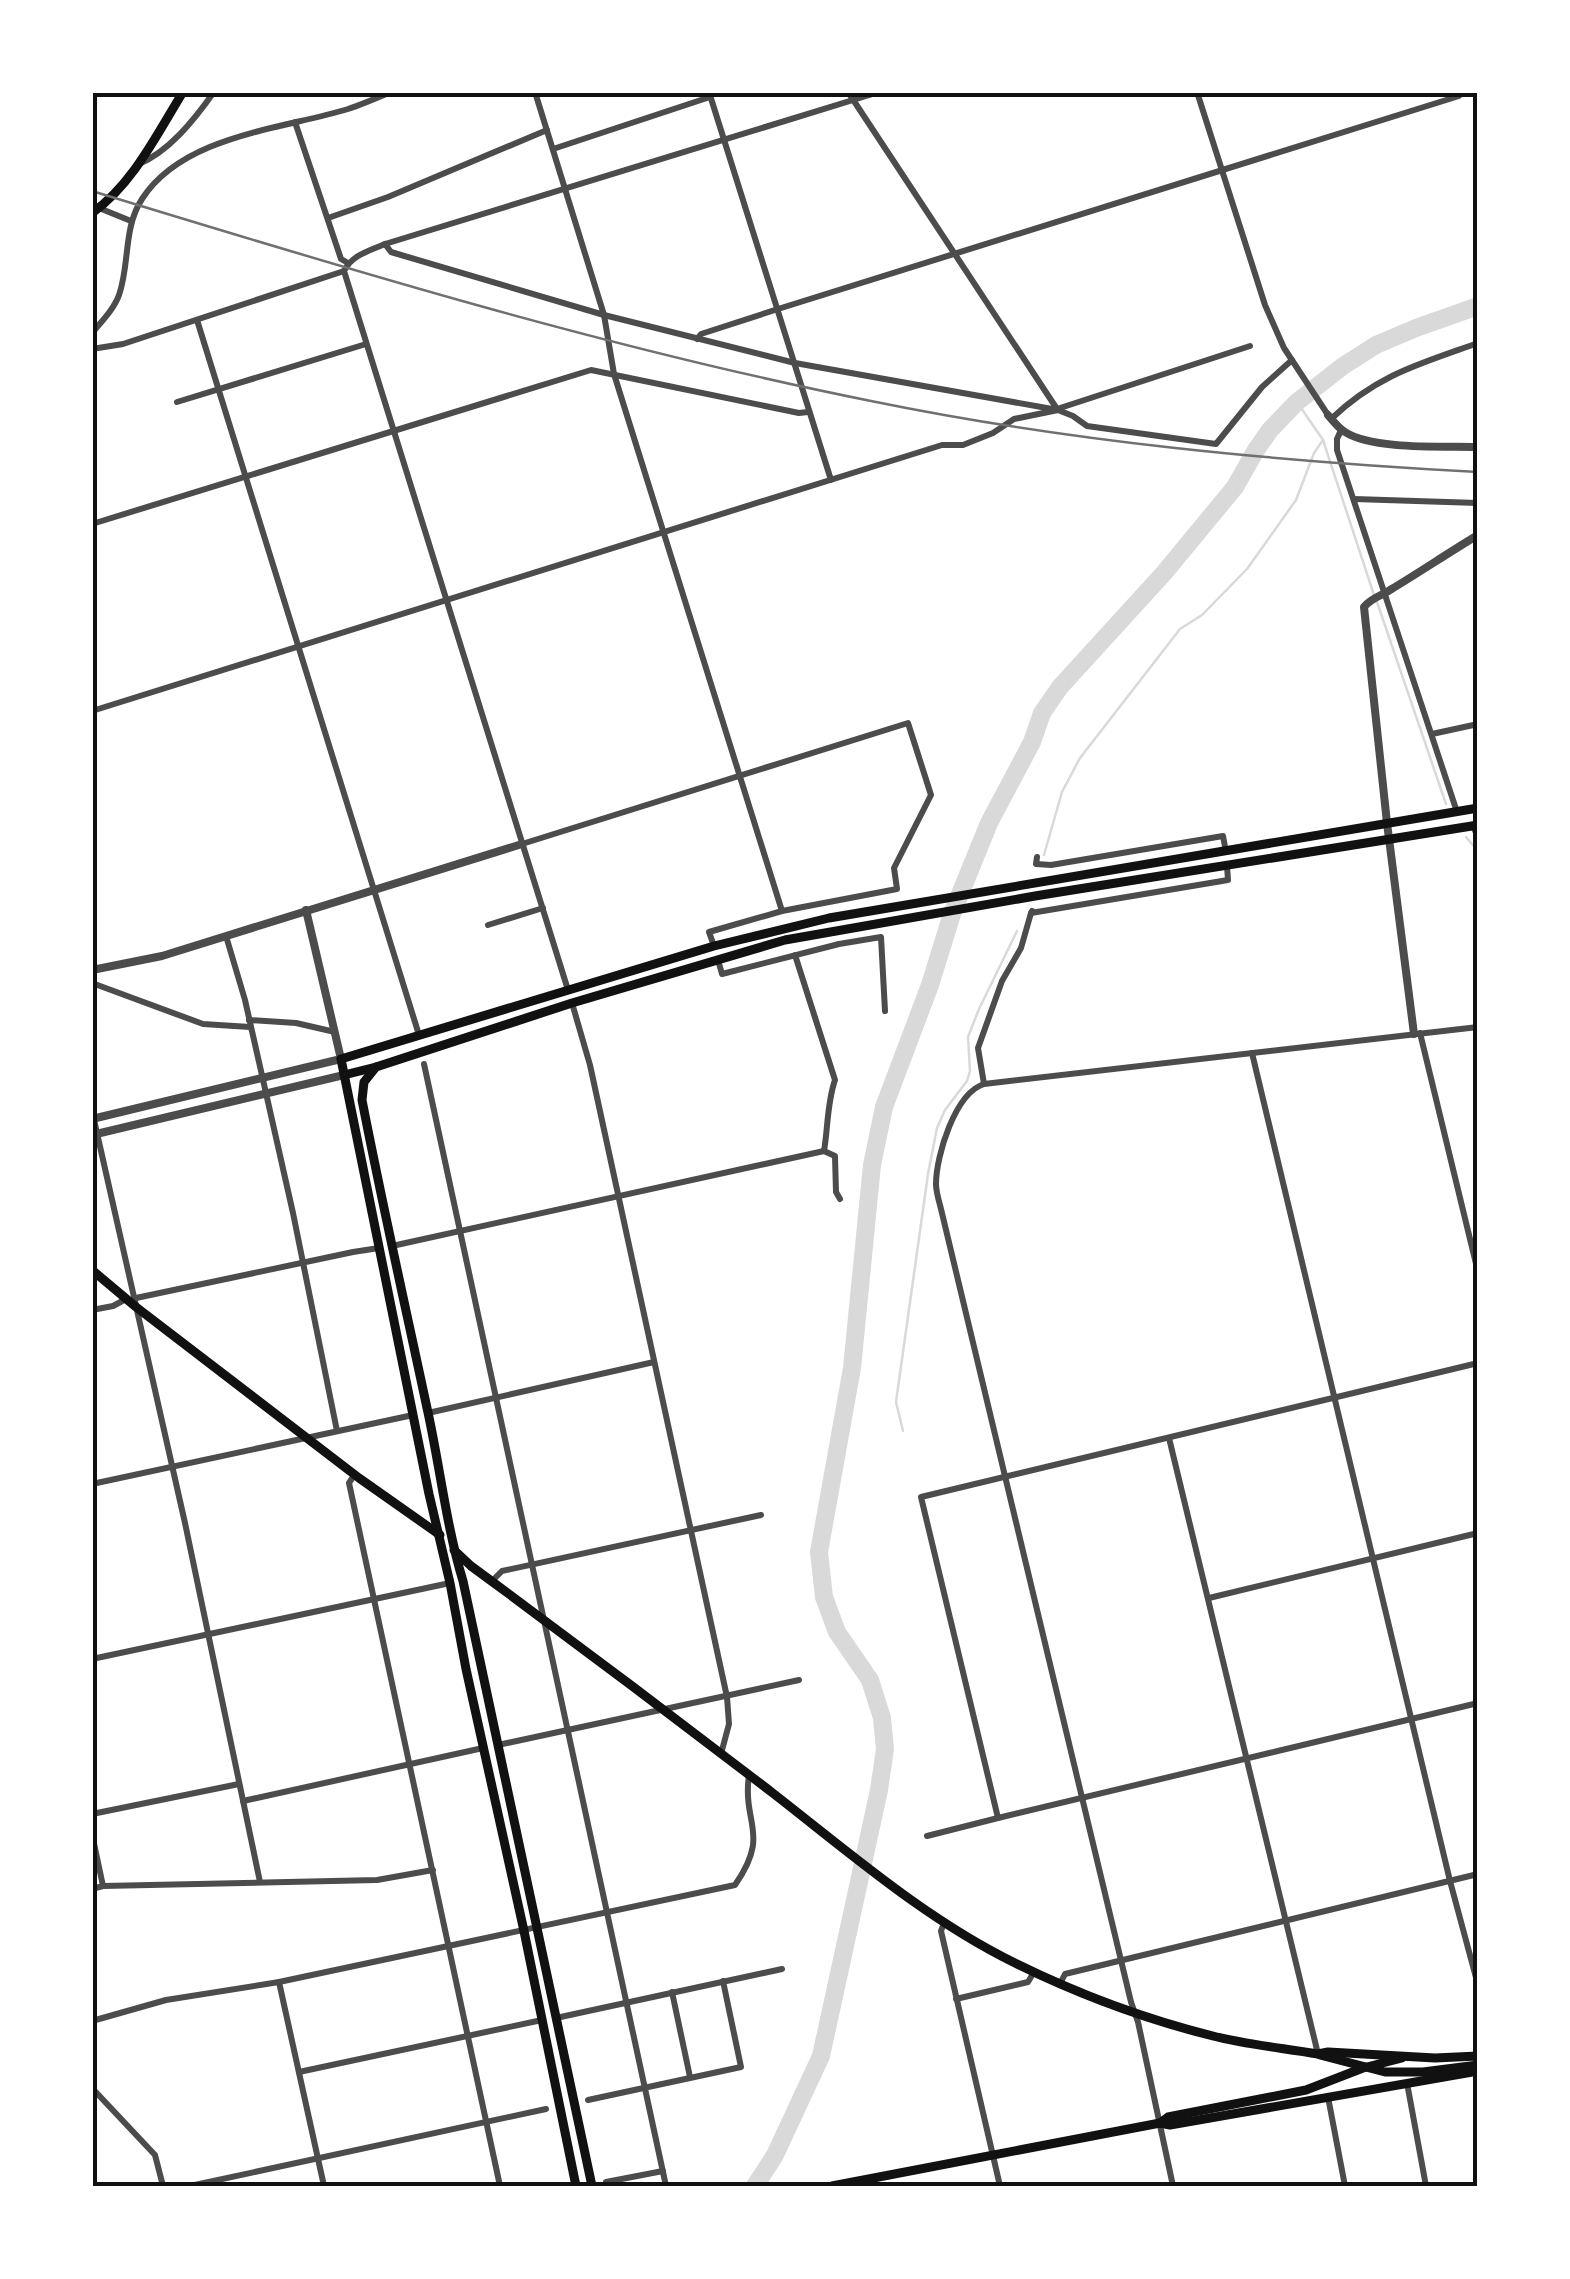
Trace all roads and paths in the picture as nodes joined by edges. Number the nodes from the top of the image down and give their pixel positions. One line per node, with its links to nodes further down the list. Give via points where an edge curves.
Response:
1 (183, 92): 16 (main road)
2 (214, 92): 16 (street, via 180,134)
3 (392, 92): 9 (street)
4 (535, 92): 13 (street)
5 (848, 92): 11 (street)
6 (878, 92): 11 (street)
7 (1196, 92): 17 (street)
8 (1458, 92): 17 (street)
9 (376, 95): 12 (street)
10 (710, 95): 14 (street); 15 (street)
11 (854, 100): 14 (street); 23 (street)
12 (295, 122): 20 (street); 21 (street, via 230,138 186,160 142,198)
13 (547, 130): 15 (street); 20 (street)
14 (724, 140): 18 (street); 25 (street)
15 (553, 149): 18 (street)
16 (136, 166): 19 (main road)
17 (1223, 170): 23 (street); 35 (street, via 1265,305)
18 (566, 190): 22 (street); 26 (street)
19 (96, 211): 21 (street)
20 (328, 218): 24 (street)
21 (132, 221): 28 (street, via 120,294)
22 (385, 244): 24 (street); 26 (street, via 391,252)
23 (956, 255): 25 (street); 39 (street)
24 (346, 267): 27 (street); 31 (street)
25 (778, 310): 29 (street); 34 (street)
26 (604, 315): 29 (street); 36 (street)
27 (197, 320): 33 (street); 37 (street)
28 (92, 332)
29 (697, 338): 34 (street)
30 (1478, 343): 41 (street, via 1399,371)
31 (366, 344): 37 (street); 43 (street)
32 (1250, 346): 39 (street)
33 (92, 349)
34 (796, 363): 39 (street); 40 (street)
35 (1294, 364): 39 (street, via 1262,387 1216,444 1087,426); 41 (street)
36 (614, 374): 40 (street); 43 (street, via 591,370); 50 (street)
37 (218, 390): 38 (street); 45 (street)
38 (177, 402)
39 (1057, 409): 46 (street, via 1014,419 963,446 942,444)
40 (808, 412): 46 (street)
41 (1329, 417): 42 (street)
42 (1342, 430): 44 (street, via 1377,443); 47 (street, via 1337,450)
43 (394, 431): 45 (street); 53 (street)
44 (1478, 448)
45 (246, 477): 49 (street); 54 (street)
46 (831, 480): 50 (street)
47 (1354, 498): 48 (street); 52 (street)
48 (1478, 503)
49 (92, 524)
50 (663, 532): 53 (street); 58 (street)
51 (1478, 535): 52 (street)
52 (1384, 594): 57 (street); 61 (street, via 1364,607)
53 (446, 600): 54 (street); 65 (street)
54 (298, 646): 55 (street); 69 (street)
55 (92, 711)
56 (1478, 724): 57 (street)
57 (1432, 734): 60 (street)
58 (738, 776): 65 (street); 72 (street); 72 (street, via 908,722 930,795 894,868 897,889)
59 (1478, 808): 60 (main road)
60 (1457, 812): 61 (main road)
61 (1387, 824): 64 (street); 66 (main road)
62 (1475, 825): 63 (street); 64 (main road)
63 (1478, 837)
64 (1389, 840): 68 (main road); 86 (street)
65 (522, 844): 69 (street); 70 (street)
66 (1226, 852): 67 (street, via 1224,836 1051,865 1036,864); 75 (main road, via 829,918)
67 (1037, 857)
68 (1227, 866): 77 (main road, via 832,931); 94 (street, via 1228,880 1032,912 978,1048)
69 (374, 889): 71 (street); 87 (street)
70 (542, 908): 73 (street); 80 (street)
71 (306, 910): 74 (street); 85 (street)
72 (782, 912): 75 (street, via 709,932)
73 (488, 925)
74 (226, 936): 78 (street); 83 (street)
75 (714, 946): 80 (main road)
76 (795, 955): 77 (street, via 722,974); 82 (street, via 881,937); 99 (street, via 834,1080)
77 (718, 958): 81 (main road)
78 (92, 970)
79 (92, 983): 83 (street, via 203,1024)
80 (568, 991): 87 (main road)
81 (572, 1003): 91 (main road); 100 (street)
82 (885, 1011)
83 (250, 1023): 85 (street, via 296,1022); 93 (street)
84 (1478, 1027): 86 (street)
85 (335, 1032): 89 (street)
86 (1417, 1034): 88 (street); 107 (street)
87 (419, 1036): 89 (main road)
88 (1252, 1052): 94 (street); 113 (street)
89 (341, 1059): 92 (main road); 93 (street)
90 (424, 1064): 102 (street)
91 (376, 1067): 92 (main road); 96 (main road, via 364,1082)
92 (344, 1075): 95 (street); 96 (main road); 104 (main road)
93 (261, 1078): 95 (street); 97 (street)
94 (984, 1084): 121 (street, via 958,1110 936,1184)
95 (265, 1093): 98 (street); 105 (street)
96 (362, 1100): 103 (main road)
97 (93, 1116): 98 (street)
98 (95, 1134): 108 (street)
99 (824, 1151): 100 (street); 101 (street, via 835,1156)
100 (618, 1196): 102 (street); 110 (street)
101 (840, 1199)
102 (460, 1230): 103 (street); 112 (street)
103 (391, 1246): 114 (main road)
104 (379, 1248): 105 (street); 115 (main road)
105 (302, 1264): 108 (street); 116 (street)
106 (92, 1270): 108 (main road)
107 (1478, 1272)
108 (133, 1301): 109 (street); 117 (main road); 119 (street)
109 (92, 1310)
110 (654, 1362): 112 (street); 124 (street)
111 (1478, 1364): 113 (street)
112 (496, 1398): 114 (street); 129 (street)
113 (1333, 1399): 118 (street); 128 (street)
114 (428, 1412): 127 (main road)
115 (413, 1415): 116 (street); 125 (main road)
116 (338, 1430): 117 (street)
117 (306, 1437): 119 (street); 120 (main road)
118 (1169, 1438): 121 (street); 133 (street)
119 (171, 1468): 122 (street); 135 (street)
120 (354, 1474): 125 (main road); 132 (street, via 349,1482)
121 (1005, 1476): 150 (street); 153 (street, via 921,1496)
122 (92, 1484)
123 (761, 1515): 124 (street)
124 (692, 1529): 129 (street); 138 (street)
125 (438, 1533): 127 (main road); 131 (main road)
126 (1478, 1533): 128 (street)
127 (454, 1549): 130 (main road); 143 (main road)
128 (1373, 1558): 133 (street); 141 (street)
129 (532, 1564): 130 (street, via 502,1570); 134 (street)
130 (492, 1582): 134 (main road)
131 (450, 1583): 132 (street); 144 (main road)
132 (375, 1598): 135 (street); 147 (street)
133 (1209, 1598): 146 (street)
134 (543, 1619): 140 (main road); 142 (street)
135 (208, 1634): 136 (street); 149 (street)
136 (92, 1659)
137 (799, 1680): 138 (street)
138 (727, 1697): 140 (street); 145 (street, via 730,1724)
139 (1478, 1703): 141 (street)
140 (664, 1710): 142 (street); 145 (main road)
141 (1411, 1719): 146 (street); 158 (street)
142 (567, 1729): 143 (street); 162 (street)
143 (497, 1745): 165 (main road)
144 (484, 1748): 147 (street); 166 (main road)
145 (721, 1755): 148 (main road)
146 (1247, 1758): 150 (street); 163 (street)
147 (410, 1764): 151 (street); 156 (street)
148 (749, 1775): 162 (street, via 753,1853 734,1885); 164 (main road)
149 (239, 1784): 151 (street); 152 (street)
150 (1083, 1798): 153 (street); 168 (street)
151 (243, 1800): 159 (street)
152 (92, 1814)
153 (998, 1818): 155 (street)
154 (92, 1834): 160 (street)
155 (927, 1836)
156 (433, 1870): 159 (street, via 378,1880); 167 (street)
157 (1478, 1874): 158 (street)
158 (1450, 1881): 163 (street); 174 (street)
159 (260, 1882): 160 (street)
160 (104, 1886): 161 (street)
161 (92, 1889)
162 (607, 1912): 165 (street); 177 (street)
163 (1286, 1921): 168 (street); 183 (street)
164 (944, 1923): 170 (main road); 176 (street)
165 (536, 1929): 166 (street); 179 (main road)
166 (524, 1931): 167 (street); 180 (main road)
167 (449, 1946): 171 (street); 182 (street)
168 (1122, 1960): 173 (street, via 1066,1974); 178 (street)
169 (782, 1969): 172 (street)
170 (1034, 1972): 173 (main road); 176 (street, via 1028,1982)
171 (279, 1982): 181 (street, via 166,2000); 188 (street)
172 (723, 1982): 175 (street); 189 (street, via 741,2066)
173 (1060, 1984): 178 (main road)
174 (1478, 1986)
175 (672, 1992): 177 (street); 189 (street)
176 (956, 1999): 198 (street)
177 (626, 2003): 179 (street); 191 (street)
178 (1135, 2013): 183 (main road, via 1216,2037); 197 (street)
179 (556, 2018): 207 (main road)
180 (542, 2020): 182 (street); 206 (main road)
181 (92, 2021)
182 (468, 2036): 188 (street); 196 (street)
183 (1318, 2054): 185 (main road); 186 (main road)
184 (1478, 2056): 185 (main road)
185 (1412, 2057): 186 (main road)
186 (1363, 2068): 187 (main road); 197 (main road, via 1306,2090)
187 (1478, 2068): 190 (main road)
188 (299, 2072): 199 (street)
189 (690, 2077): 191 (street)
190 (1407, 2083): 193 (main road); 213 (street)
191 (645, 2087): 194 (street); 200 (street)
192 (92, 2088): 202 (street, via 155,2155)
193 (1328, 2097): 197 (main road); 212 (street)
194 (588, 2100)
195 (546, 2110): 196 (street)
196 (487, 2122): 199 (street); 205 (street)
197 (1160, 2123): 198 (main road); 211 (street)
198 (994, 2156): 209 (main road); 210 (street)
199 (318, 2158): 203 (street); 204 (street)
200 (663, 2171): 201 (street); 208 (street)
201 (606, 2182)
202 (162, 2186)
203 (190, 2186)
204 (324, 2186)
205 (500, 2186)
206 (576, 2186)
207 (592, 2186)
208 (666, 2186)
209 (832, 2186)
210 (1000, 2186)
211 (1172, 2186)
212 (1346, 2186)
213 (1426, 2186)

